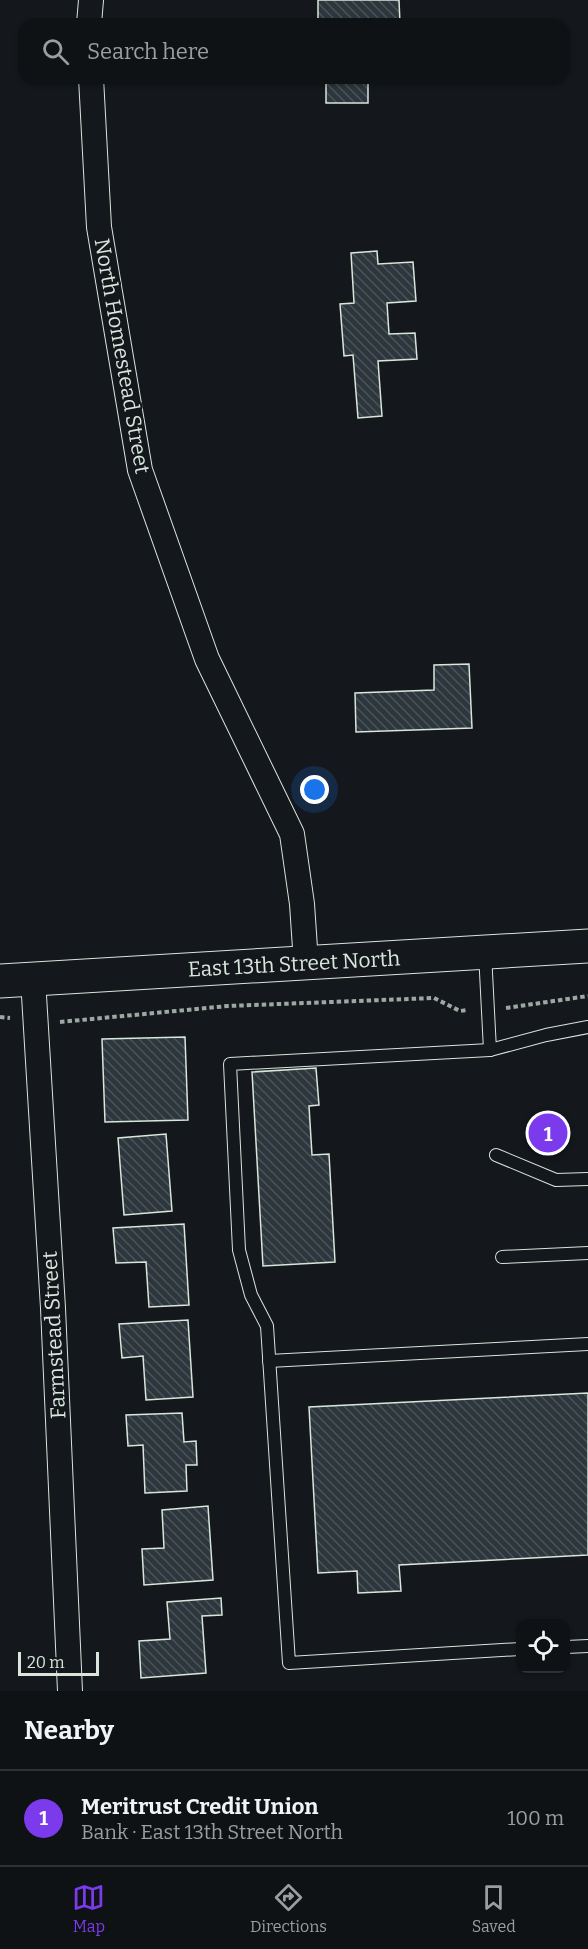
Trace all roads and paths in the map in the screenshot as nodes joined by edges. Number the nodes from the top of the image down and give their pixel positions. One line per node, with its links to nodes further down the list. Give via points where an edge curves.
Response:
1 (91, 0): 2 (street)
2 (90, 18)
3 (91, 84): 6 (street, North Homestead Street, via 99,227 140,470 207,659 292,834)
4 (588, 946): 5 (main road, East 13th Street North)
5 (484, 952): 6 (main road, East 13th Street North); 10 (lane)
6 (306, 963): 7 (main road, East 13th Street North)
7 (33, 979): 8 (main road, East 13th Street North); 12 (street, Farmstead Street)
8 (0, 981)
9 (588, 996): 10 (path)
10 (488, 1010): 12 (path, via 460,1011 434,998 228,1006 51,1023); 14 (lane)
11 (0, 1017): 12 (path)
12 (35, 1021): 24 (street, Farmstead Street, via 53,1308)
13 (588, 1027): 14 (lane)
14 (490, 1050): 20 (lane, via 230,1064 239,1250 251,1295 267,1326)
15 (496, 1155): 16 (lane, via 556,1180)
16 (588, 1179)
17 (588, 1253): 18 (lane)
18 (502, 1257)
19 (588, 1344): 20 (lane)
20 (269, 1361): 23 (lane, via 289,1663)
21 (588, 1646): 22 (lane)
22 (570, 1647)
23 (516, 1649)
24 (70, 1691)

